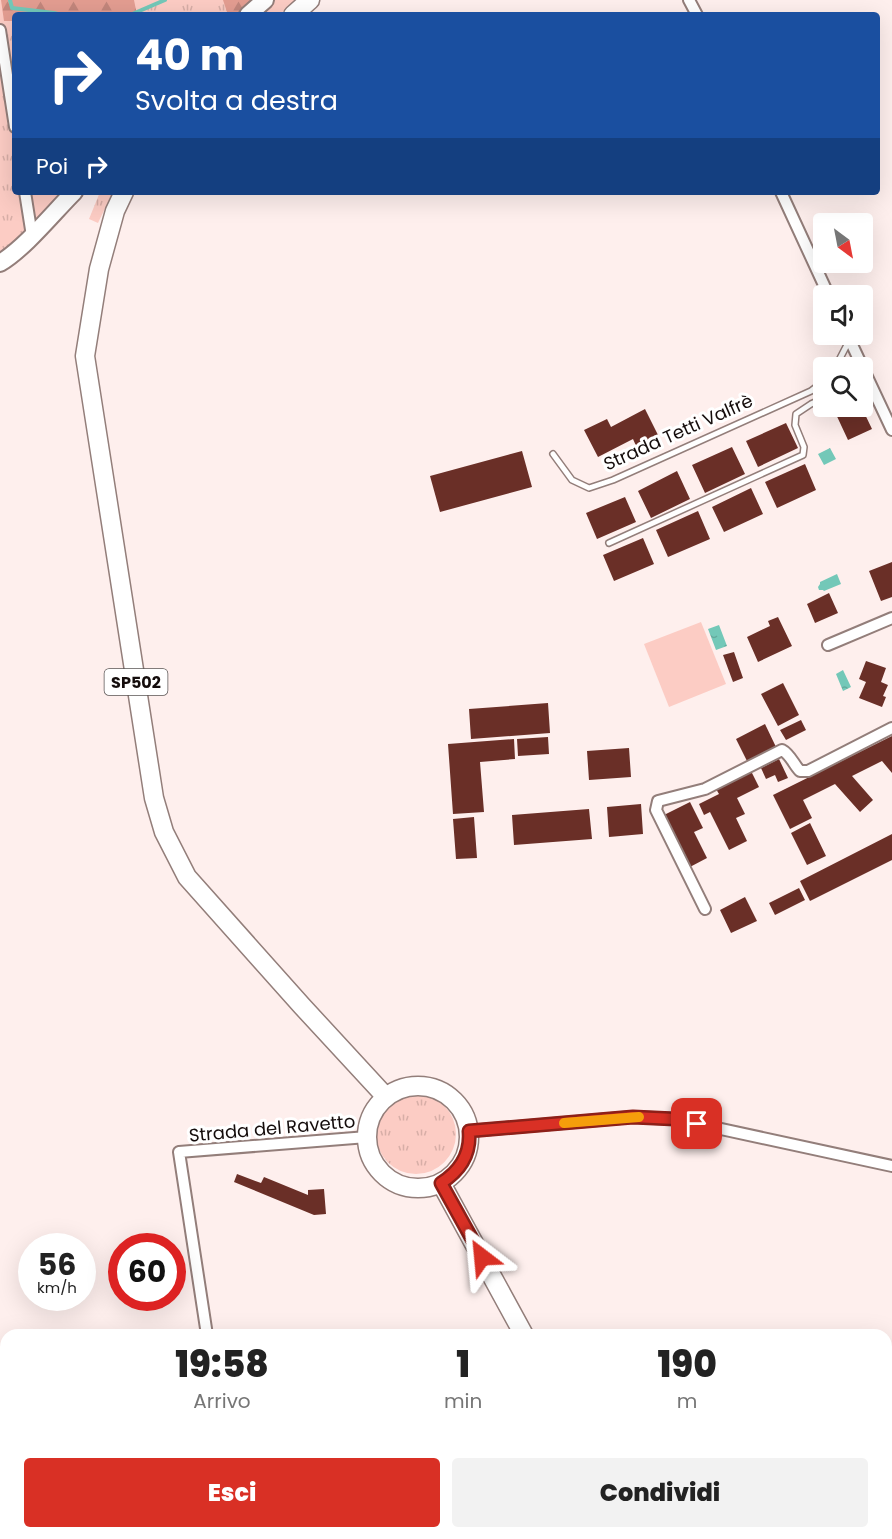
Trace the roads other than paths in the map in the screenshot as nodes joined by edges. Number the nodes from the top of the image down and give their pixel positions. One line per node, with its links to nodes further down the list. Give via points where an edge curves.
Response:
1 (266, 0): 3 (main road)
2 (310, 0): 4 (main road)
3 (252, 12)
4 (296, 12)
5 (0, 30): 6 (street)
6 (12, 108)
7 (25, 195): 11 (street)
8 (71, 195): 11 (main road)
9 (123, 195): 24 (main road, SP502, via 99,270 85,356 154,798 164,832 187,877)
10 (782, 195): 13 (street)
11 (32, 236): 12 (main road)
12 (0, 263)
13 (824, 285)
14 (813, 389): 18 (lane, Strada Tetti Valfrè, via 589,488 572,480)
15 (873, 394): 17 (street)
16 (813, 403): 19 (lane, via 796,414 803,455)
17 (892, 430)
18 (553, 454)
19 (609, 543)
20 (892, 618): 21 (street)
21 (828, 645)
22 (892, 728): 23 (street, via 808,771 800,771 782,750 705,789 658,801 656,810)
23 (705, 909)
24 (386, 1097): 25 (main road, via 396,1090 418,1085 441,1090 459,1105); 26 (main road, via 372,1115)
25 (469, 1131): 27 (street, via 633,1117 675,1119); 28 (main road, via 465,1159)
26 (367, 1137): 28 (main road, via 372,1159 386,1177 407,1187); 29 (street, Strada del Ravetto, via 179,1152)
27 (892, 1166)
28 (441, 1183): 30 (main road)
29 (206, 1329)
30 (521, 1329)

